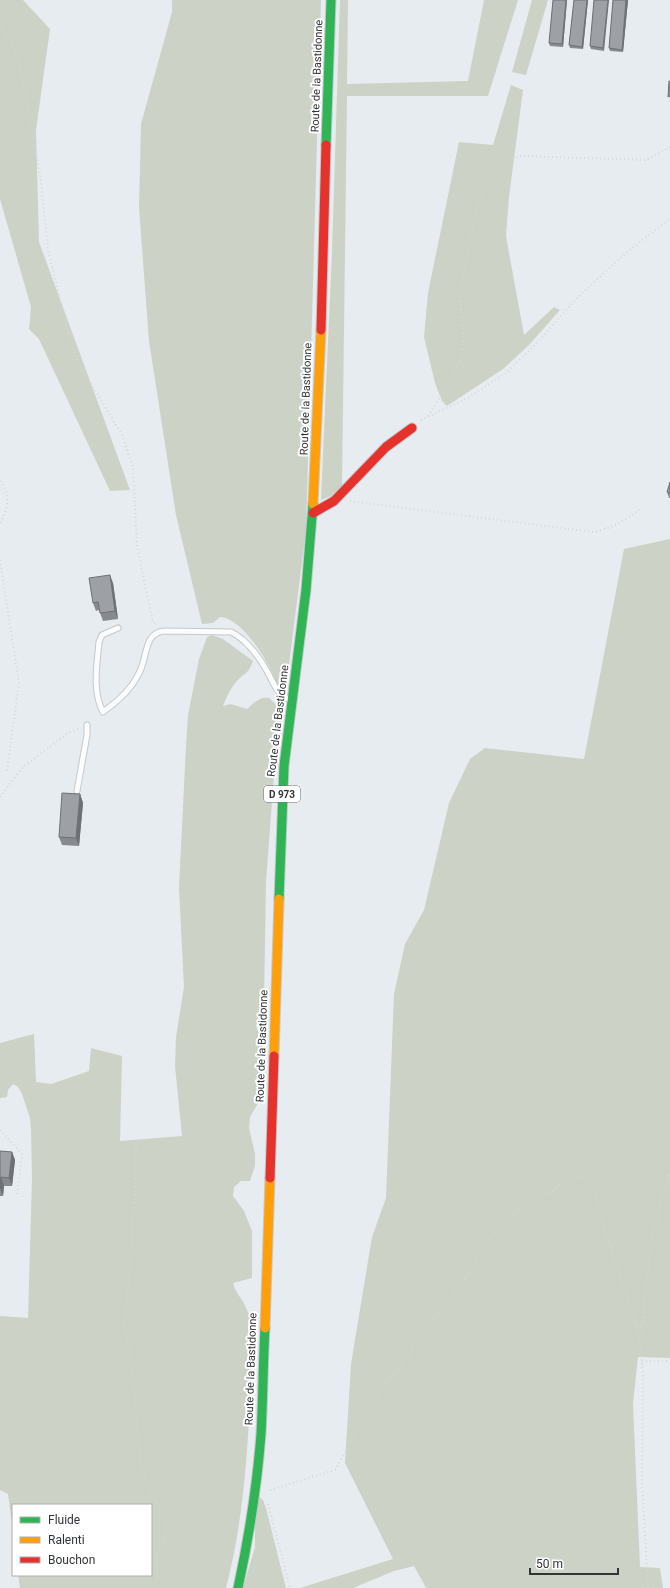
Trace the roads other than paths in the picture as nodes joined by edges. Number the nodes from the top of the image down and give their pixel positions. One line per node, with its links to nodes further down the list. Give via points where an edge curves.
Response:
1 (331, 0): 3 (main road, Route de la Bastidonne / D 973)
2 (412, 428): 3 (main road, via 386,447 334,501)
3 (313, 513): 5 (main road, Route de la Bastidonne / D 973)
4 (118, 628): 5 (lane, via 102,635 99,642 96,692 103,712 125,695 142,666 152,635 165,631 231,632 252,650 279,693)
5 (292, 701): 8 (main road, Route de la Bastidonne / D 973, via 282,804 263,1380 257,1485)
6 (87, 725): 7 (lane)
7 (78, 790)
8 (238, 1588)

